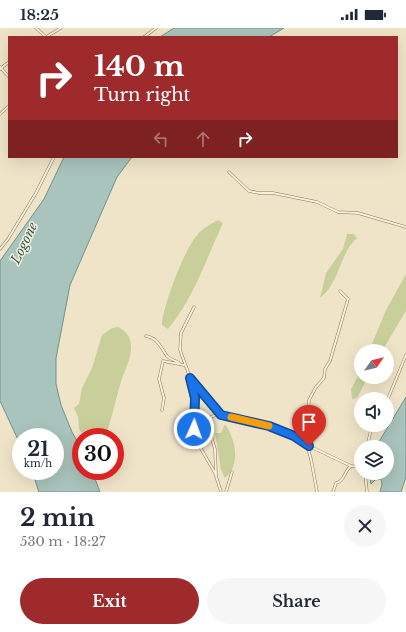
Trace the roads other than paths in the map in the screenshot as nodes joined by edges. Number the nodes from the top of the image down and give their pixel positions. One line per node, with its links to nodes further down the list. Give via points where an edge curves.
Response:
1 (36, 28): 4 (street)
2 (61, 28): 5 (street)
3 (156, 28): 6 (street)
4 (45, 36)
5 (48, 36)
6 (145, 36)
7 (0, 68): 8 (street)
8 (8, 76)
9 (8, 107): 10 (street)
10 (0, 114)
11 (54, 158): 14 (street, via 36,193)
12 (229, 172): 13 (street, via 249,191 316,202 338,212 358,213)
13 (406, 227)
14 (0, 249)
15 (340, 291): 25 (street, via 348,299 324,378 309,400 306,420)
16 (194, 307): 20 (street, via 180,339)
17 (146, 336): 19 (street, via 151,337 167,356)
18 (406, 355): 22 (street)
19 (180, 364): 20 (street); 23 (street, via 164,362 159,379 164,398)
20 (184, 365): 21 (street)
21 (190, 378): 24 (street); 29 (street, via 195,398 195,435)
22 (391, 392)
23 (162, 410)
24 (221, 415): 25 (street, via 269,426 294,436); 29 (street, via 211,417 208,424 214,449)
25 (307, 446): 26 (street); 33 (street)
26 (351, 466): 27 (street); 34 (street, via 336,483)
27 (354, 466)
28 (232, 472): 32 (street)
29 (216, 475): 31 (street)
30 (366, 480): 35 (street)
31 (221, 492)
32 (226, 492)
33 (317, 492)
34 (333, 492)
35 (367, 492)

